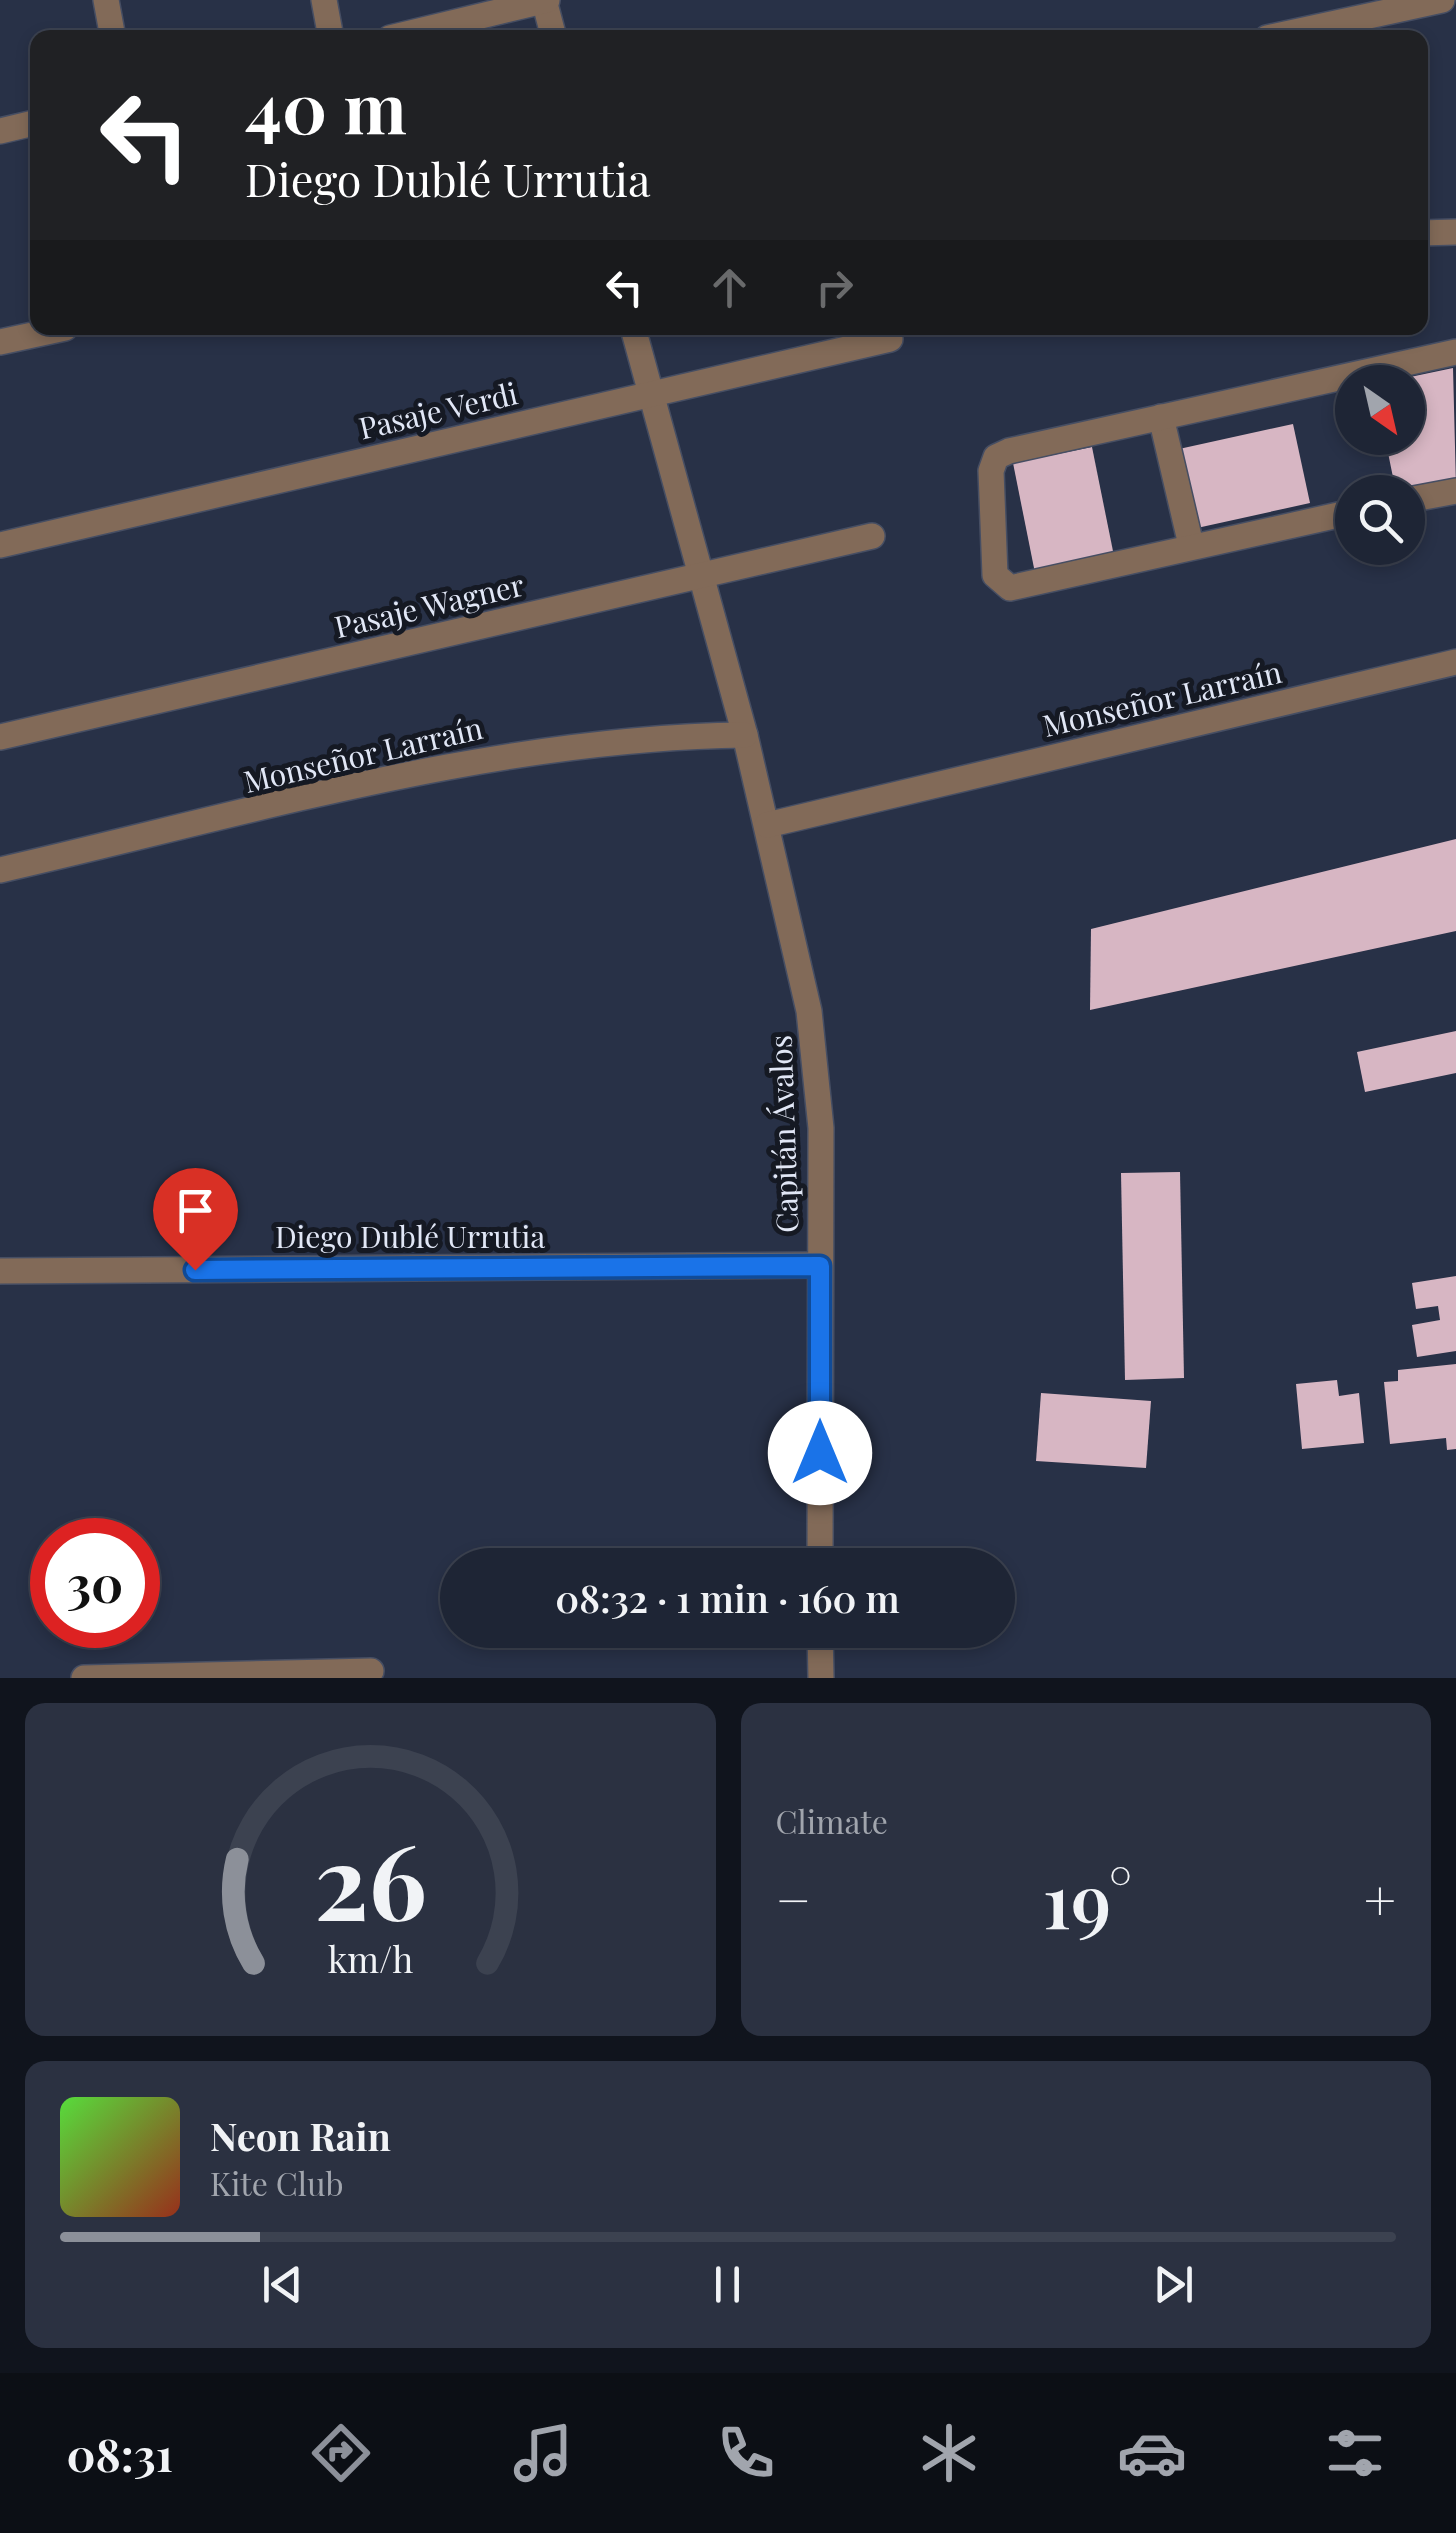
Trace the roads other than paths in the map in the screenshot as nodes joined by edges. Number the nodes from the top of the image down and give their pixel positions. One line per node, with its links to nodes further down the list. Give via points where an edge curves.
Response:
1 (106, 0): 5 (street)
2 (324, 0): 6 (street)
3 (545, 0): 7 (street); 8 (street)
4 (1442, 0): 9 (street)
5 (112, 30)
6 (330, 30)
7 (423, 30)
8 (552, 30)
9 (1303, 30)
10 (30, 124): 11 (street)
11 (0, 130)
12 (1456, 232): 13 (street)
13 (1428, 233)
14 (32, 335): 17 (street)
15 (635, 335): 19 (street, Capitán Ávalos)
16 (890, 340): 19 (street, Pasaje Verdi)
17 (0, 342)
18 (1456, 352): 20 (street)
19 (652, 394): 26 (street, Pasaje Verdi); 27 (street, Capitán Ávalos)
20 (1161, 418): 25 (street); 25 (street, via 996,457 996,575 1018,589)
21 (1456, 490): 22 (street)
22 (1425, 496)
23 (1335, 515): 25 (street)
24 (872, 536): 27 (street, Pasaje Wagner)
25 (1192, 544)
26 (0, 545)
27 (701, 576): 29 (street, Capitán Ávalos); 30 (street, Pasaje Wagner)
28 (1456, 662): 31 (street, Monseñor Larraín)
29 (745, 735): 31 (street, Capitán Ávalos); 32 (street, Monseñor Larraín, via 531,750)
30 (0, 737)
31 (767, 825): 33 (street, Capitán Ávalos, via 814,1050)
32 (0, 870)
33 (820, 1266): 34 (street, Diego Dublé Urrutia); 35 (street, Capitán Ávalos)
34 (0, 1271)
35 (820, 1548)
36 (820, 1648): 39 (street)
37 (371, 1670): 38 (street)
38 (84, 1678)
39 (820, 1678)

